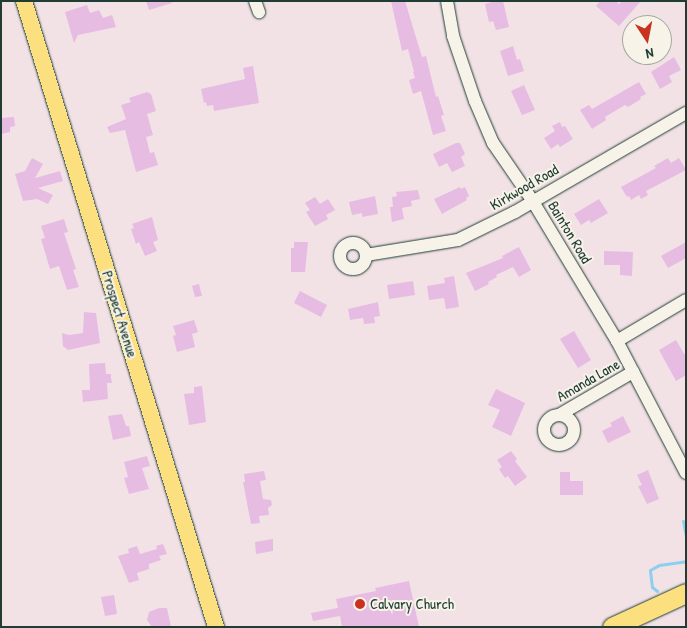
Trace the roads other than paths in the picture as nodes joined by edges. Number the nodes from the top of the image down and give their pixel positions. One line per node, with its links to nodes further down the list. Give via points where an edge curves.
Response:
1 (24, 1): 12 (main road, Prospect Avenue)
2 (447, 1): 4 (street, Bainton Road, via 453,36 475,101 494,143)
3 (686, 113): 4 (street, Kirkwood Road)
4 (532, 200): 5 (street, Kirkwood Road, via 458,240); 7 (street, Bainton Road)
5 (366, 255)
6 (686, 300): 7 (street)
7 (617, 341): 8 (street, Bainton Road)
8 (634, 372): 9 (street, Amanda Lane); 10 (street, Bainton Road)
9 (560, 415)
10 (686, 473)
11 (686, 593): 13 (highway)
12 (216, 627)
13 (612, 627)

